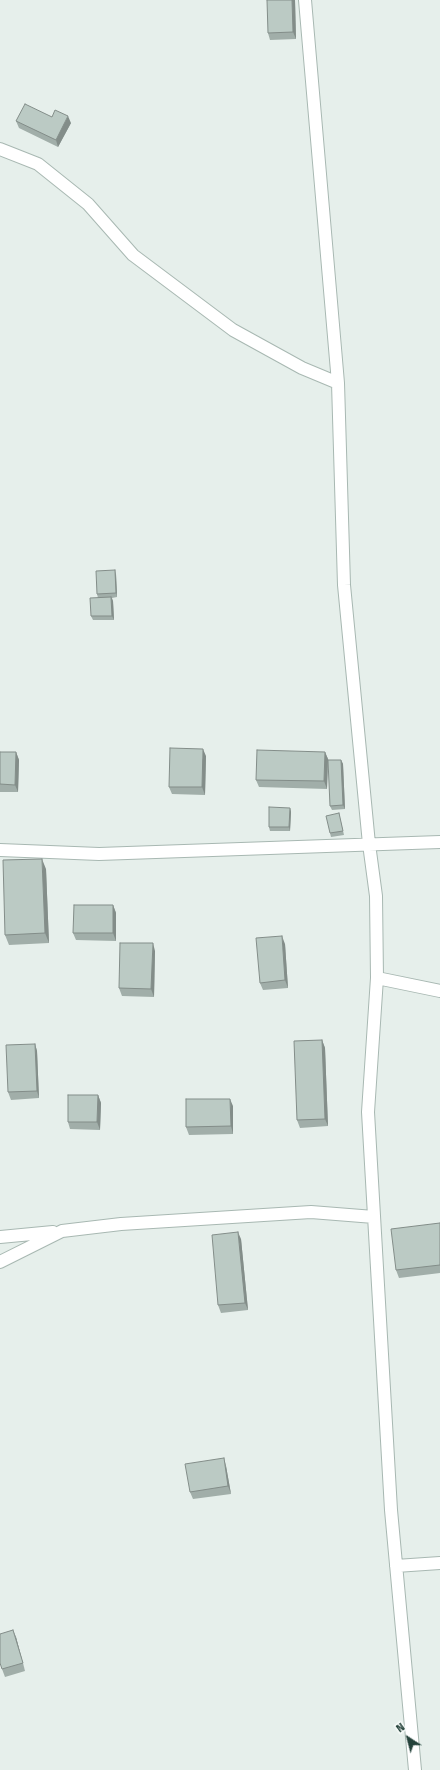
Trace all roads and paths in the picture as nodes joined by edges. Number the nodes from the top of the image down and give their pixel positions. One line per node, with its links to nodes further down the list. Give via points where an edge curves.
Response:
1 (305, 0): 3 (street)
2 (0, 149): 3 (street, via 38,164 88,204 133,255 233,330 302,368)
3 (338, 383): 5 (street, via 344,585)
4 (440, 842): 5 (street)
5 (369, 844): 6 (street, via 100,854); 7 (street, via 376,896)
6 (0, 850)
7 (377, 978): 8 (street); 9 (street, via 368,1112)
8 (440, 991)
9 (374, 1217): 10 (street, via 312,1212 121,1224); 14 (street)
10 (62, 1231): 11 (street); 12 (street)
11 (0, 1237)
12 (0, 1262)
13 (440, 1563): 14 (street)
14 (396, 1566): 15 (street)
15 (415, 1770)

